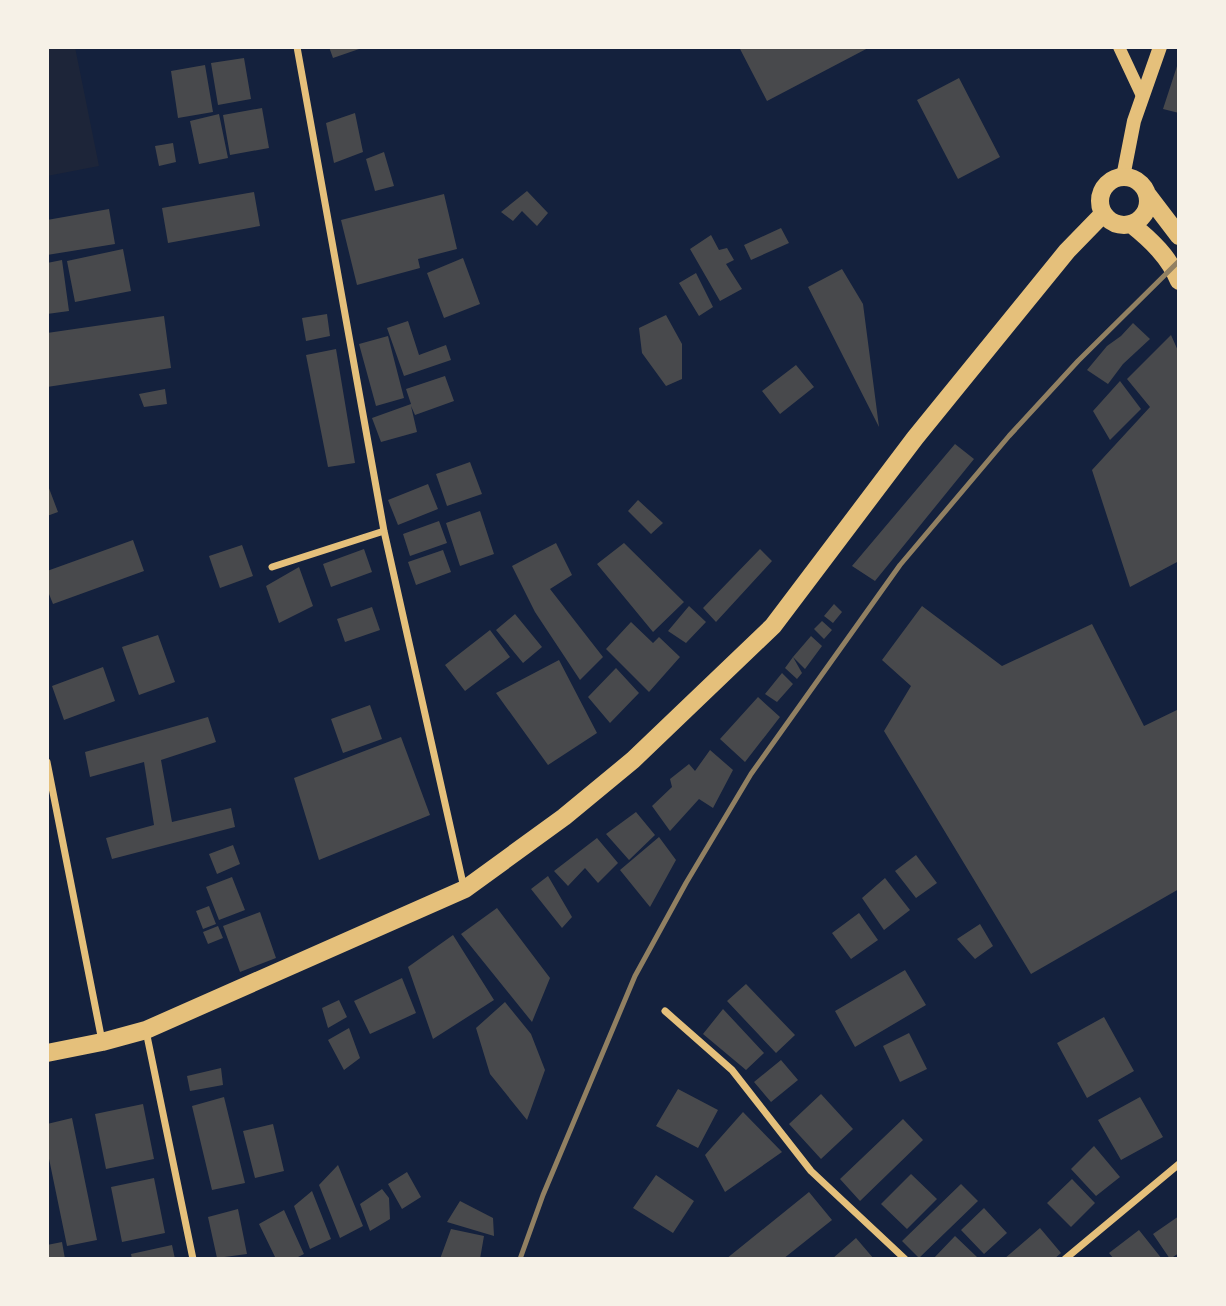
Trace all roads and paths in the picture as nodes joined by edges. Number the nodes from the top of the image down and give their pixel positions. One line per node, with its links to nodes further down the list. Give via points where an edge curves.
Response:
1 (297, 47): 11 (street)
2 (1119, 47): 4 (street)
3 (1160, 47): 4 (main road)
4 (1142, 96): 5 (main road)
5 (1123, 177): 6 (highway, via 1140,183); 7 (highway, via 1111,180 1102,190)
6 (1147, 194): 8 (highway, via 1143,216); 9 (highway)
7 (1103, 214): 8 (highway, via 1115,224); 15 (highway, via 1067,251 923,427 757,642 633,760 564,817)
8 (1130, 225): 10 (highway, via 1150,239)
9 (1179, 236)
10 (1179, 281)
11 (384, 531): 12 (street); 15 (street)
12 (272, 567)
13 (47, 762): 14 (street)
14 (50, 788): 18 (street)
15 (464, 888): 17 (highway)
16 (665, 1011): 22 (street, via 732,1070 811,1171)
17 (146, 1030): 18 (highway); 21 (street)
18 (102, 1042): 19 (highway)
19 (47, 1053)
20 (1179, 1164): 23 (street)
21 (193, 1259)
22 (905, 1259)
23 (1065, 1259)

